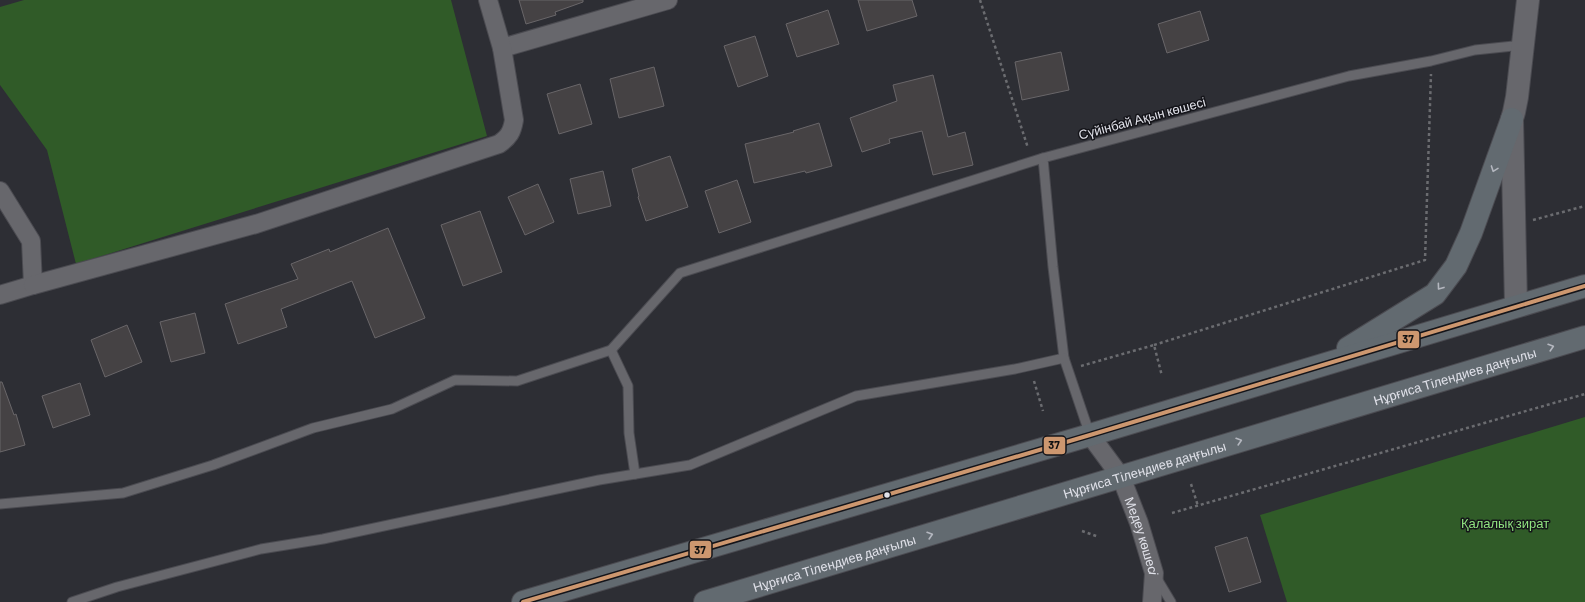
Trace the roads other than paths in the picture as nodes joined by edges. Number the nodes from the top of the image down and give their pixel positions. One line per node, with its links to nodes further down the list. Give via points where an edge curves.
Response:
1 (488, 0): 5 (street)
2 (668, 0): 5 (street)
3 (1528, 0): 4 (street)
4 (1523, 45): 6 (street); 7 (lane, Сүйінбай Ақын көшесі, via 1475,50 1349,76)
5 (502, 48): 9 (street, via 514,120 507,139 498,144 256,224)
6 (1512, 119): 12 (street); 16 (main road, one-way to 16, via 1471,233 1456,266 1435,294)
7 (1044, 158): 14 (lane, Сүйінбай Ақын көшесі, via 680,273); 15 (lane)
8 (0, 190): 9 (street, via 31,241)
9 (33, 285): 11 (street)
10 (1585, 286): 12 (main road)
11 (0, 295)
12 (1516, 306): 16 (main road)
13 (1585, 337): 19 (main road, Нұрғиса Тілендиев даңғылы, one-way to 13)
14 (611, 350): 18 (lane, via 628,386 629,433); 20 (lane, via 517,381 455,380 392,409 313,428 213,465 123,493)
15 (1064, 358): 17 (lane); 18 (lane, via 1015,369 856,396 690,465)
16 (1320, 365): 17 (main road)
17 (1090, 435): 19 (street, Медеу көшесі); 23 (main road)
18 (635, 474): 22 (lane, via 323,539 261,549 116,587)
19 (1121, 477): 21 (street, Медеу көшесі, via 1139,523); 24 (main road, Нұрғиса Тілендиев даңғылы, one-way to 19)
20 (0, 504)
21 (1154, 573): 25 (street, Медеу көшесі); 26 (lane)
22 (72, 602)
23 (523, 602)
24 (705, 602)
25 (1152, 602)
26 (1171, 602)

